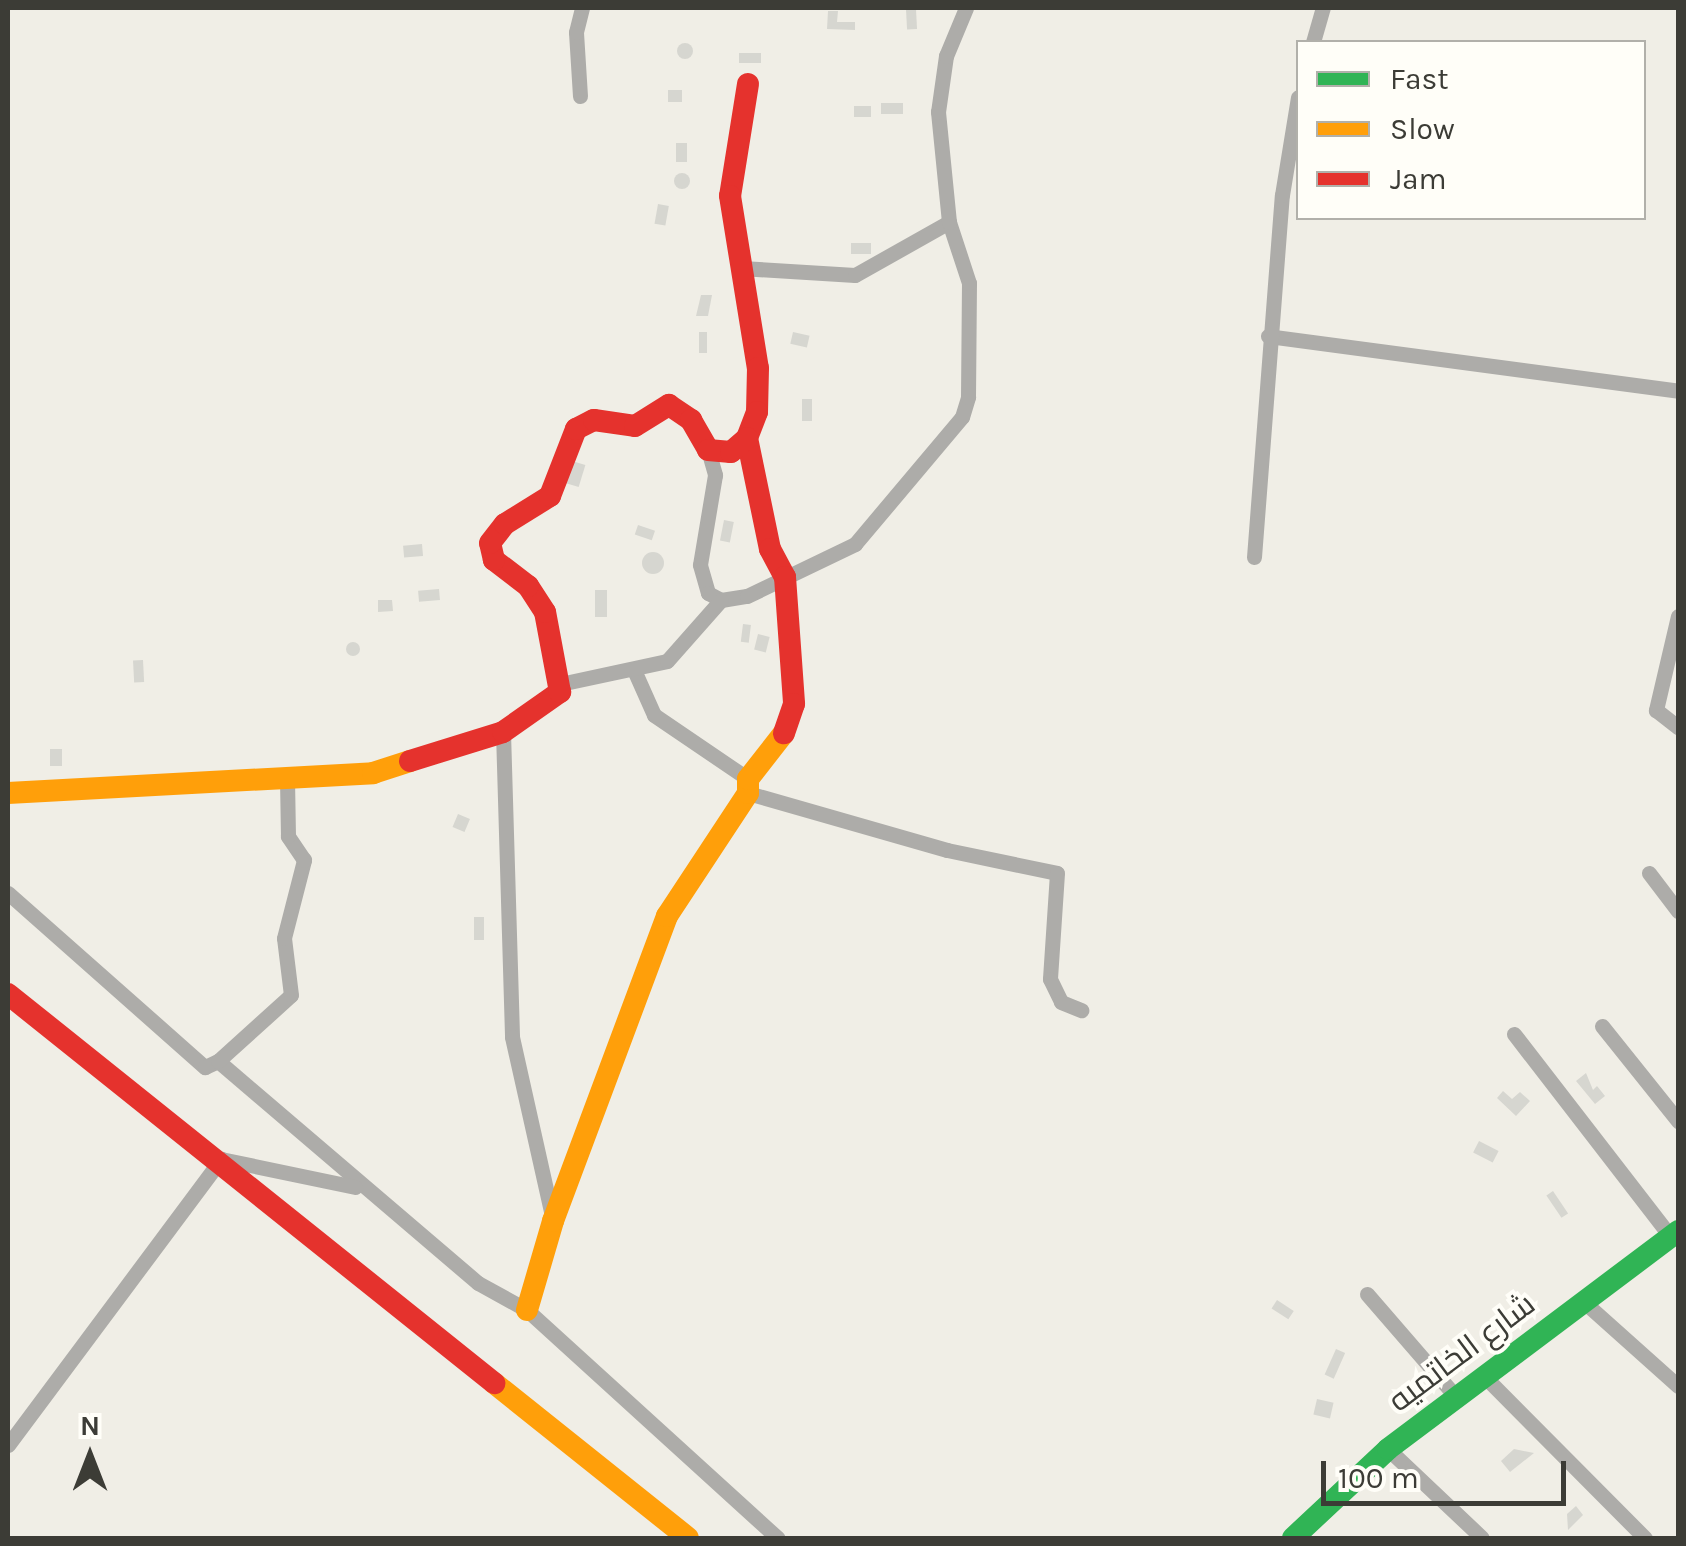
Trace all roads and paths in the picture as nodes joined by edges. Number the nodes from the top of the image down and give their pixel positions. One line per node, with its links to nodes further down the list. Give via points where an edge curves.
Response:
1 (582, 8): 6 (street, via 576,32)
2 (966, 8): 8 (street, via 940,86)
3 (1323, 8): 4 (street)
4 (1314, 40)
5 (748, 84): 9 (street, via 730,196)
6 (580, 96)
7 (1296, 114): 10 (street)
8 (950, 222): 9 (street, via 855,274); 15 (street, via 969,283 962,417 855,544)
9 (741, 268): 12 (street, via 758,368 757,412)
10 (1268, 336): 11 (street); 14 (street)
11 (1678, 391)
12 (747, 438): 13 (street, via 732,452); 15 (street, via 770,549)
13 (708, 450): 16 (street, via 716,475 701,574 708,593); 19 (street, via 676,406 635,426 587,421 566,446 550,496 492,537 494,560 528,586 546,612)
14 (1254, 557)
15 (785, 578): 16 (street); 23 (street, via 794,704 781,740)
16 (722, 600): 18 (street, via 667,661)
17 (1678, 616): 20 (street, via 1656,710)
18 (634, 670): 19 (street); 23 (street, via 654,714)
19 (560, 684): 21 (street, via 560,692)
20 (1678, 727)
21 (503, 732): 22 (street, via 373,773); 36 (street, via 512,1037)
22 (287, 779): 24 (street); 32 (street, via 288,836 304,860 284,938 292,994)
23 (748, 786): 29 (street, via 946,850 1056,873 1050,979 1061,1002); 36 (street, via 667,916)
24 (8, 793)
25 (1649, 873): 27 (street)
26 (8, 893): 32 (street, via 206,1067)
27 (1678, 911)
28 (8, 994): 34 (street)
29 (1082, 1010)
30 (1602, 1026): 33 (street)
31 (1514, 1034): 37 (street)
32 (218, 1061): 35 (street)
33 (1678, 1121)
34 (221, 1159): 35 (street); 44 (street); 47 (street)
35 (360, 1188): 40 (street, via 478,1283)
36 (552, 1221): 40 (street)
37 (1675, 1234): 39 (street, شارع الخاتميه)
38 (1367, 1294): 43 (street)
39 (1584, 1302): 41 (street, شارع الخاتميه); 42 (street)
40 (527, 1310): 48 (street)
41 (1485, 1377): 43 (street, شارع الخاتميه); 50 (street)
42 (1678, 1386)
43 (1458, 1398): 45 (street, شارع الخاتميه)
44 (8, 1445)
45 (1388, 1449): 46 (street, شارع الخاتميه); 49 (street)
46 (1298, 1537)
47 (688, 1538)
48 (778, 1538)
49 (1482, 1538)
50 (1645, 1538)

